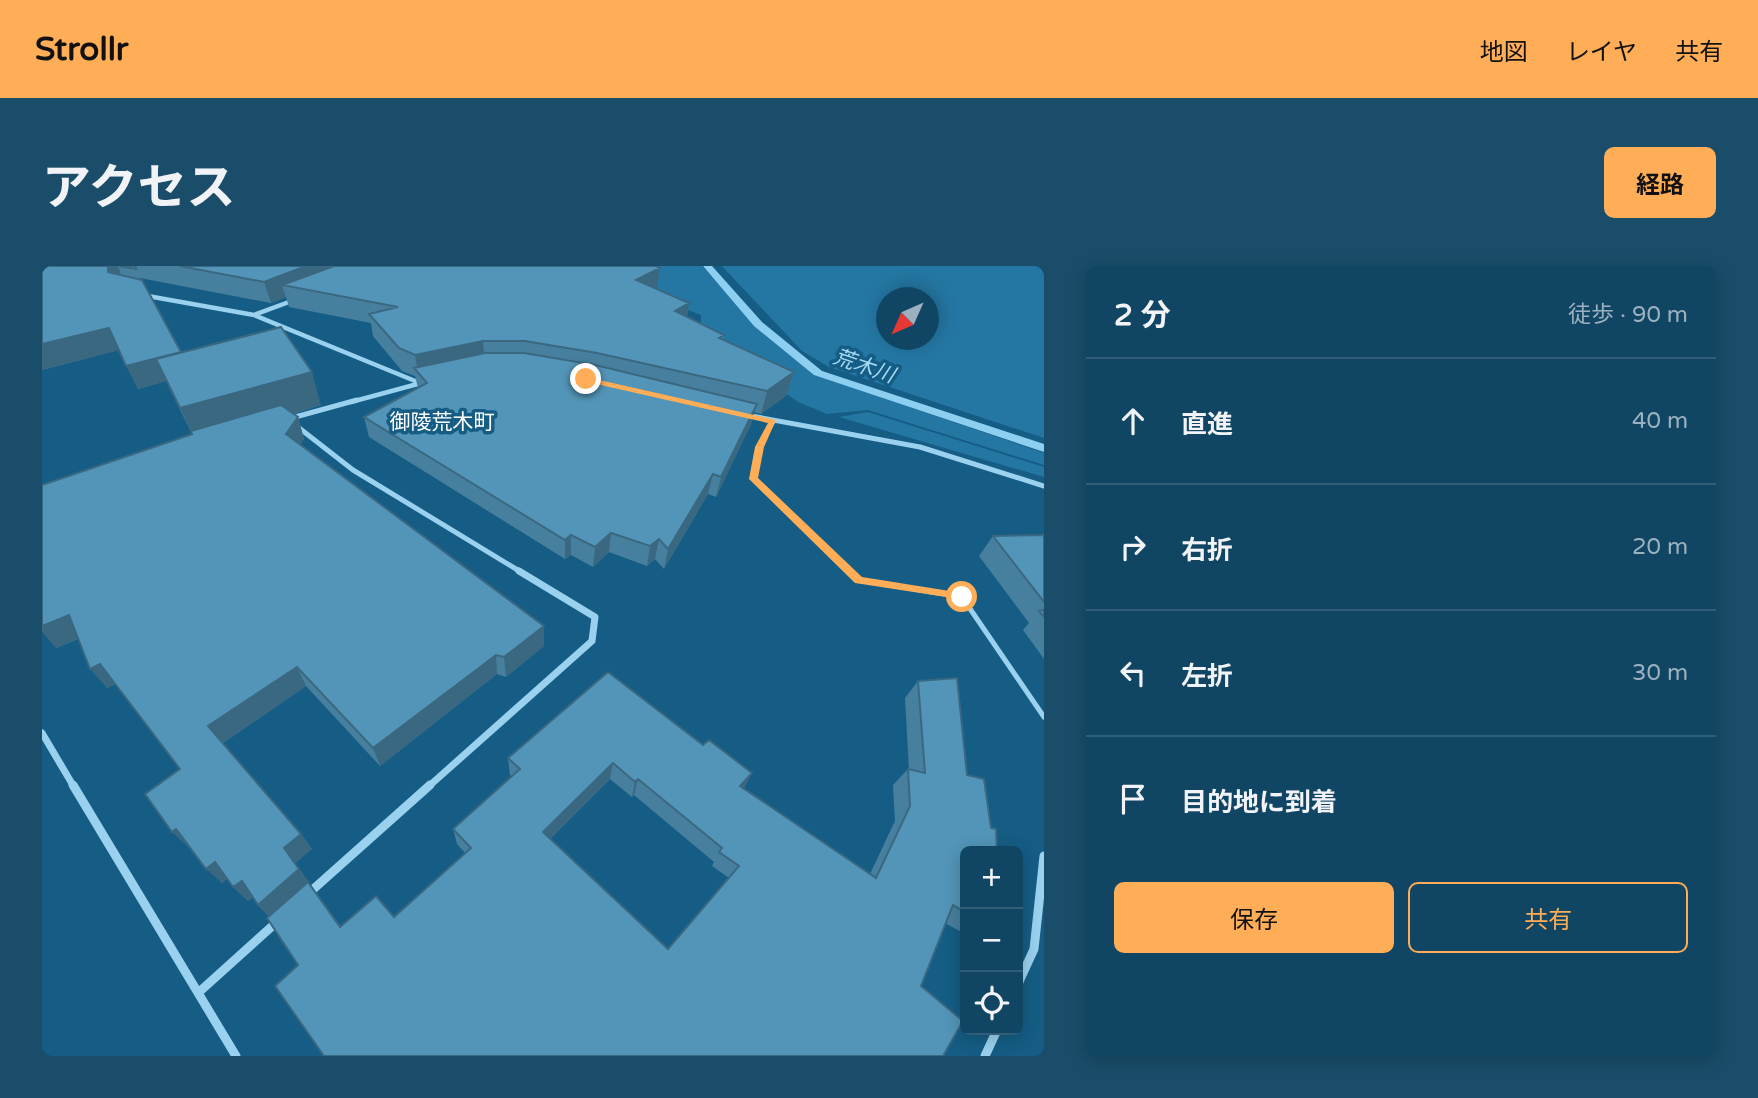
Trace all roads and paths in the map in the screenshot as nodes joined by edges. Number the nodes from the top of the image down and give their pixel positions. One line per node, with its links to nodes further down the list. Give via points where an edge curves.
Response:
1 (133, 293): 3 (street)
2 (303, 296): 3 (street)
3 (254, 315): 5 (street)
4 (432, 380): 5 (street)
5 (421, 383): 7 (street)
6 (733, 412): 8 (street)
7 (288, 419): 9 (street); 14 (street, via 353,470 595,617 592,641)
8 (773, 422): 10 (street, via 920,447); 11 (lane, via 759,447 754,479 859,580 962,597)
9 (275, 423)
10 (1044, 486)
11 (1044, 717)
12 (42, 733): 17 (street)
13 (1044, 856): 16 (street, via 1034,949)
14 (302, 900)
15 (291, 909): 17 (street)
16 (1023, 973)
17 (198, 993): 19 (street)
18 (995, 1035): 20 (street)
19 (236, 1056)
20 (985, 1056)

